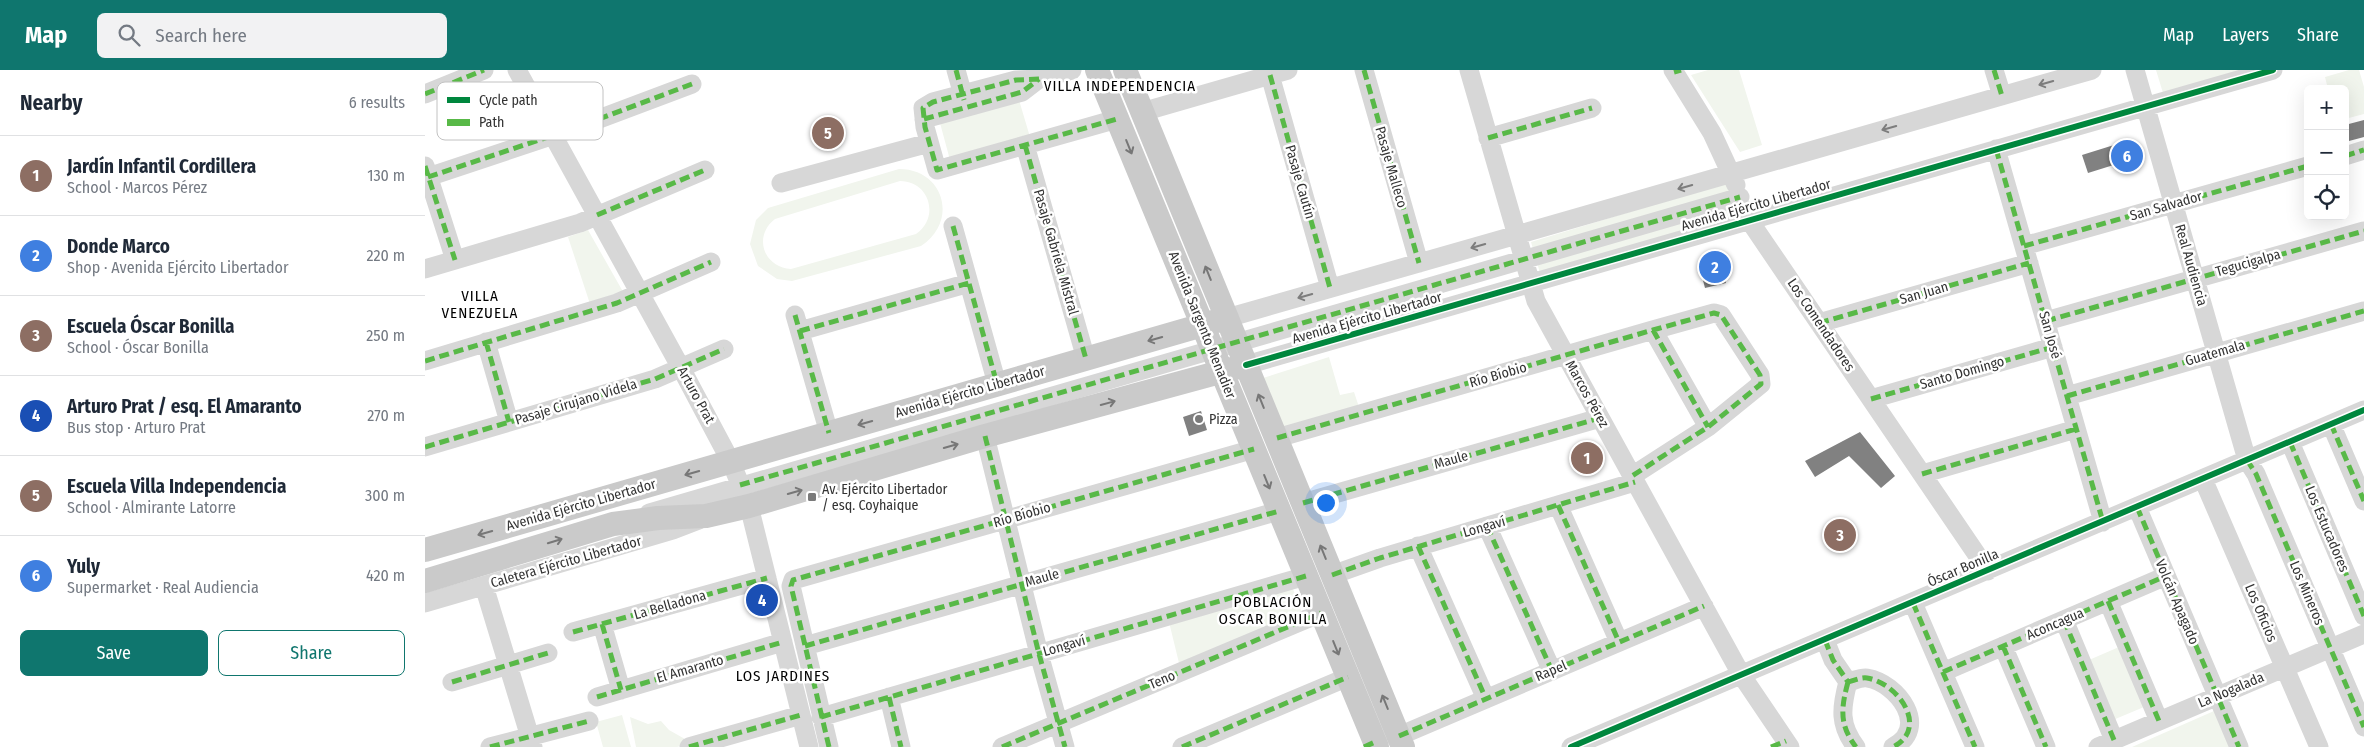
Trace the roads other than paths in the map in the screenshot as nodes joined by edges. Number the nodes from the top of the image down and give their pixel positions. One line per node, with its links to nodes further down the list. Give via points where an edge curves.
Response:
1 (484, 70): 16 (street)
2 (517, 70): 17 (street, Arturo Prat)
3 (956, 70): 22 (street)
4 (1072, 70): 22 (street, via 1039,79 1016,80)
5 (1097, 70): 27 (main road, Avenida Sargento Menadier)
6 (1125, 70): 25 (main road, Avenida Sargento Menadier)
7 (1288, 70): 15 (street)
8 (1364, 70): 52 (street, Pasaje Malleco)
9 (1469, 70): 28 (street, Marcos Pérez)
10 (1994, 70): 21 (street)
11 (2093, 70): 21 (street, Avenida Ejército Libertador, one-way to 21)
12 (2135, 70): 23 (street, Real Audiencia)
13 (2273, 70): 23 (street, Avenida Ejército Libertador)
14 (1676, 71): 39 (street, Los Comendadores)
15 (1270, 75): 25 (street); 57 (street, Pasaje Cautín)
16 (454, 82)
17 (524, 82)
18 (693, 84): 26 (street)
19 (437, 89): 20 (street)
20 (425, 94)
21 (2002, 96): 39 (street, Avenida Ejército Libertador, one-way to 39)
22 (965, 101): 31 (street, via 933,102 923,108)
23 (2145, 106): 33 (street, Avenida Ejército Libertador); 42 (street, Real Audiencia)
24 (1592, 108): 28 (street)
25 (1142, 112): 60 (main road, Avenida Sargento Menadier, one-way to 25)
26 (603, 117)
27 (1117, 119): 32 (street); 63 (main road, Avenida Sargento Menadier, one-way to 63)
28 (1488, 138): 47 (street, Marcos Pérez)
29 (536, 140): 38 (street)
30 (556, 140): 43 (street, Arturo Prat)
31 (929, 143): 32 (street, via 937,170); 40 (street)
32 (1025, 145): 72 (street, Pasaje Gabriela Mistral)
33 (1996, 149): 44 (street, Avenida Ejército Libertador); 48 (street, San José)
34 (2364, 150): 35 (street)
35 (2349, 155)
36 (2304, 167): 42 (street, San Salvador)
37 (705, 170): 43 (street)
38 (427, 172): 50 (street)
39 (1732, 174): 41 (street, Los Comendadores); 47 (street, Avenida Ejército Libertador, one-way to 47)
40 (781, 182)
41 (1740, 196): 44 (street, Los Comendadores); 49 (street)
42 (2173, 204): 48 (street, San Salvador); 54 (street, Real Audiencia)
43 (597, 215): 50 (street, via 565,228); 58 (street, Arturo Prat)
44 (1749, 220): 56 (street, Avenida Ejército Libertador); 62 (street, Los Comendadores)
45 (953, 226): 55 (street)
46 (2364, 231): 54 (street, Tegucigalpa)
47 (1515, 235): 49 (street, Marcos Pérez); 52 (street, Avenida Ejército Libertador, one-way to 52)
48 (2027, 255): 61 (street, San José); 62 (street, San Juan)
49 (1523, 259): 56 (street, Marcos Pérez); 66 (street)
50 (455, 260): 53 (street)
51 (711, 262): 58 (street)
52 (1419, 263): 57 (street, Avenida Ejército Libertador)
53 (425, 269)
54 (2195, 279): 61 (street, Tegucigalpa); 70 (street, Real Audiencia)
55 (969, 283): 78 (street); 87 (street, via 798,323)
56 (1530, 285): 71 (street, Marcos Pérez); 74 (street, Avenida Ejército Libertador)
57 (1330, 288): 60 (street, Avenida Ejército Libertador, one-way to 60)
58 (641, 294): 65 (street); 75 (street, Arturo Prat)
59 (2364, 311): 70 (street, Guatemala)
60 (1227, 318): 63 (main road, Avenida Ejército Libertador); 66 (main road, Avenida Sargento Menadier)
61 (2045, 321): 67 (street, San José)
62 (1819, 323): 80 (street, Los Comendadores)
63 (1202, 325): 69 (main road, Avenida Sargento Menadier); 72 (main road, Avenida Ejército Libertador, one-way to 72)
64 (1653, 330): 71 (street, Río Bíobio); 77 (street, Río Bíobio, via 1719,313); 85 (street)
65 (487, 342): 73 (street); 83 (street)
66 (1237, 342): 69 (street); 74 (main road, Avenida Sargento Menadier)
67 (2053, 347): 79 (street, San José); 80 (street, Santo Domingo)
68 (724, 349): 75 (street, Pasaje Cirujano Videla)
69 (1212, 349): 76 (main road, Avenida Sargento Menadier); 98 (street)
70 (2216, 353): 79 (street, Guatemala); 93 (street, Real Audiencia)
71 (1566, 356): 82 (street, Marcos Pérez); 89 (street, Río Bíobio)
72 (1086, 359): 78 (main road, Avenida Ejército Libertador)
73 (425, 361)
74 (1247, 365): 76 (main road, Avenida Ejército Libertador); 89 (main road, Avenida Sargento Menadier, one-way to 74)
75 (681, 368): 83 (street, Pasaje Cirujano Videla, via 655,379); 94 (street, Arturo Prat)
76 (1222, 372): 88 (main road, Avenida Ejército Libertador, one-way to 76); 92 (main road, Avenida Sargento Menadier)
77 (1762, 380): 85 (street, Longaví)
78 (997, 384): 87 (main road, Avenida Ejército Libertador, one-way to 87)
79 (2067, 396): 86 (street, San José)
80 (1871, 399): 95 (street, Los Comendadores)
81 (2364, 410): 84 (street, Óscar Bonilla)
82 (1600, 418): 96 (street, Marcos Pérez); 100 (street, Maule)
83 (509, 422): 91 (street, Pasaje Cirujano Videla)
84 (2331, 424): 90 (street, Óscar Bonilla); 99 (street)
85 (1708, 428): 96 (street, Longaví)
86 (2077, 429): 95 (street); 106 (street, San José)
87 (829, 433): 94 (main road, Avenida Ejército Libertador)
88 (985, 436): 98 (main road, Avenida Ejército Libertador, one-way to 88); 105 (street)
89 (1277, 438): 100 (main road, Avenida Sargento Menadier)
90 (2290, 442): 93 (street, Óscar Bonilla); 125 (street, Los Estucadores)
91 (425, 448)
92 (1254, 449): 103 (main road, Avenida Sargento Menadier, one-way to 103); 105 (street, Río Bíobio)
93 (2247, 460): 97 (street, Óscar Bonilla); 135 (street, Los Mineros, via 2256,474)
94 (731, 462): 98 (street, Arturo Prat); 109 (main road, Avenida Ejército Libertador, one-way to 109)
95 (1922, 474): 112 (street, Los Comendadores)
96 (1634, 479): 101 (street, Longaví); 123 (street, Marcos Pérez)
97 (2203, 479): 102 (street, Óscar Bonilla); 139 (street, Los Oficios)
98 (744, 496): 104 (main road, Avenida Ejército Libertador); 107 (street, Avenida Ejército Libertador); 116 (street, Arturo Prat)
99 (2364, 501)
100 (1303, 503): 113 (main road, Avenida Sargento Menadier, one-way to 100)
101 (1558, 505): 108 (street, Longaví); 132 (street)
102 (2137, 507): 106 (street, Óscar Bonilla); 115 (street, Volcán Apagado)
103 (1279, 510): 114 (main road, Avenida Sargento Menadier); 118 (street, Maule)
104 (706, 516): 107 (main road, Avenida Ejército Libertador); 119 (street, Caletera Ejército Libertador, via 673,530)
105 (1006, 520): 118 (street); 133 (street, Río Bíobio, via 791,582)
106 (2103, 522): 112 (street, Óscar Bonilla)
107 (613, 524): 117 (main road, Avenida Ejército Libertador, one-way to 107)
108 (1487, 526): 110 (street, Longaví); 140 (street)
109 (455, 541): 111 (main road, Avenida Ejército Libertador); 117 (main road)
110 (1418, 546): 113 (street, Longaví); 150 (street)
111 (425, 550)
112 (1988, 571): 122 (street, Óscar Bonilla)
113 (1332, 575): 158 (main road, Avenida Sargento Menadier, one-way to 113)
114 (1306, 576): 124 (main road, Avenida Sargento Menadier); 137 (street, Longaví)
115 (2166, 576): 120 (street, Aconcagua); 148 (street, Volcán Apagado)
116 (767, 578): 127 (street, La Belladona); 131 (street, Arturo Prat)
117 (425, 580)
118 (1021, 584): 133 (street, Maule); 137 (street)
119 (484, 586): 121 (street, Caletera Ejército Libertador); 138 (street)
120 (2108, 601): 126 (street, Aconcagua); 154 (street)
121 (425, 603)
122 (1913, 603): 130 (street, Óscar Bonilla); 141 (street)
123 (1703, 606): 132 (street, Rapel); 142 (street, Marcos Pérez)
124 (1321, 613): 143 (main road, Avenida Sargento Menadier, one-way to 143); 155 (street, Teno)
125 (2364, 616)
126 (2064, 620): 134 (street, Aconcagua); 159 (street)
127 (603, 624): 128 (street, La Belladona); 146 (street)
128 (573, 632)
129 (2364, 634): 135 (street, La Nogalada)
130 (1825, 640): 142 (street, Óscar Bonilla); 145 (street, via 1833,660)
131 (783, 642): 146 (street, El Amaranto); 151 (street, Arturo Prat)
132 (1619, 642): 140 (street, Rapel)
133 (805, 646): 152 (street)
134 (2003, 646): 141 (street, Aconcagua); 174 (street)
135 (2331, 648): 139 (street, La Nogalada); 156 (street, Los Mineros)
136 (548, 654): 138 (street)
137 (1039, 654): 149 (street, Longaví); 155 (street)
138 (508, 666): 144 (street); 157 (street)
139 (2285, 668): 148 (street, La Nogalada); 176 (street, Los Oficios)
140 (1552, 671): 150 (street, Rapel)
141 (1943, 672): 173 (street)
142 (1742, 676): 161 (street, Marcos Pérez); 170 (street, Óscar Bonilla)
143 (1348, 677): 160 (main road, Avenida Sargento Menadier); 169 (street)
144 (452, 682)
145 (1848, 682): 171 (street, via 1842,702 1846,734); 172 (street, via 1865,678 1884,684 1906,706 1910,718 1909,732)
146 (621, 690): 147 (street, El Amaranto)
147 (597, 696)
148 (2218, 696): 154 (street, La Nogalada); 175 (street, Volcán Apagado)
149 (889, 697): 152 (street, Longaví); 166 (street)
150 (1486, 699): 158 (street, Rapel)
151 (801, 715): 163 (street); 164 (street, Arturo Prat)
152 (821, 717): 165 (street)
153 (589, 721): 157 (street)
154 (2159, 721): 159 (street, La Nogalada)
155 (1058, 724): 167 (street, Teno); 168 (street)
156 (2364, 726)
157 (531, 742): 162 (street)
158 (1401, 742)
159 (2106, 744)
160 (1372, 745)
161 (1782, 745)
162 (490, 747)
163 (692, 747)
164 (809, 747)
165 (829, 747)
166 (901, 747)
167 (1002, 747)
168 (1065, 747)
169 (1182, 747)
170 (1571, 747)
171 (1856, 747)
172 (1893, 747)
173 (1975, 747)
174 (2046, 747)
175 (2239, 747)
176 (2319, 747)

